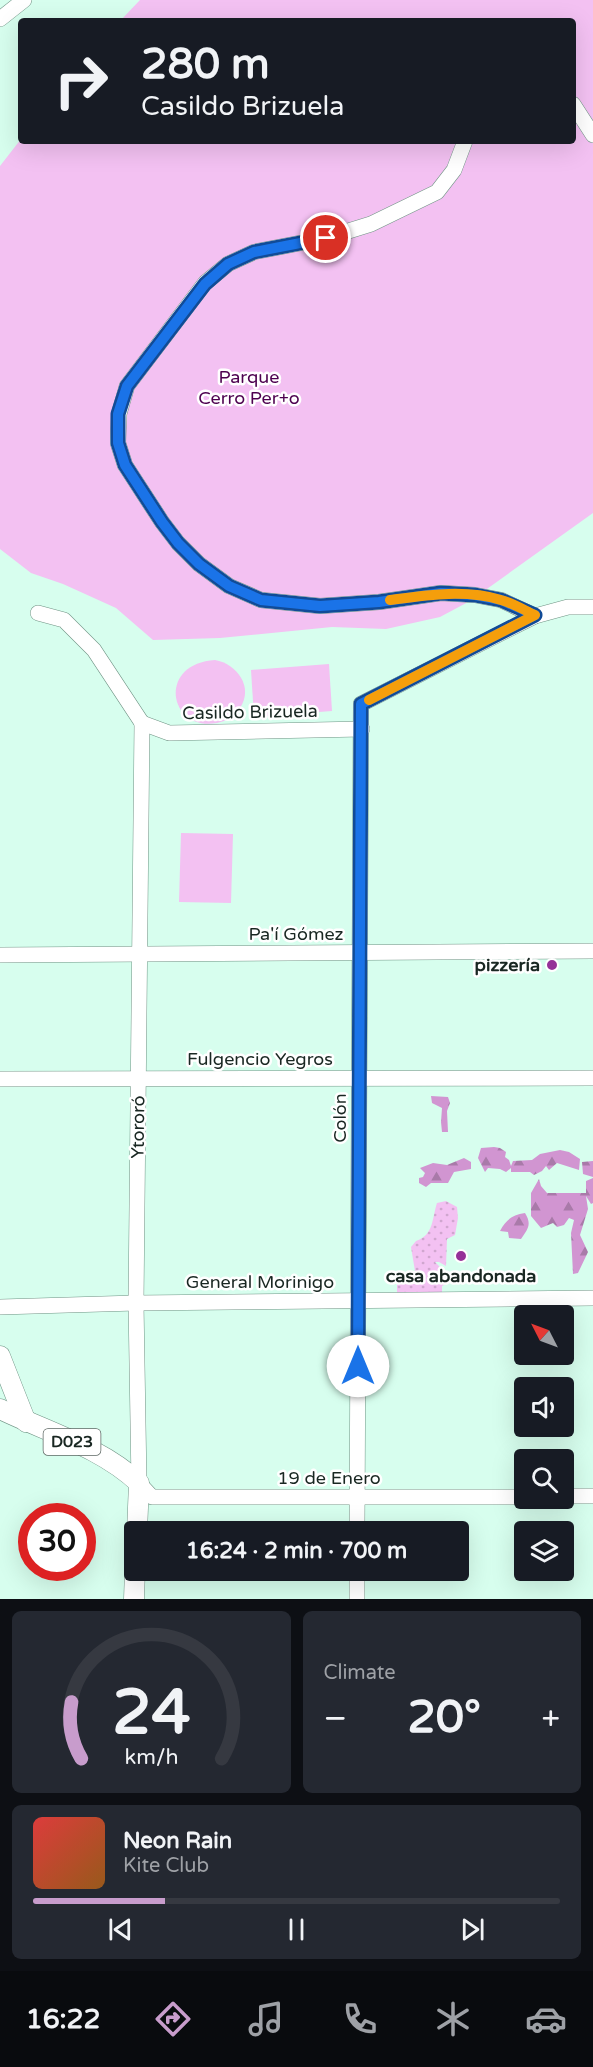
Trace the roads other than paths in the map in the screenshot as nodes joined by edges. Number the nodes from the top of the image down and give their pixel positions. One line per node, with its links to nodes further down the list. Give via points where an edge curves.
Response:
1 (24, 0): 2 (street)
2 (0, 19)
3 (576, 109): 4 (street)
4 (593, 135)
5 (464, 144): 8 (street, via 454,170 437,192 371,224 326,238 254,252 228,264 205,284 127,386 118,414 118,443 125,465 178,543 229,586 261,600 320,606 441,593 501,600)
6 (593, 606): 8 (street)
7 (38, 613): 9 (street, via 63,620 93,650)
8 (535, 615): 10 (street, Colón, via 361,704)
9 (142, 723): 10 (street, Casildo Brizuela, via 169,733); 13 (street, Ytororó)
10 (362, 729): 12 (street, Colón)
11 (593, 951): 12 (street, Pa'í Gómez)
12 (360, 952): 13 (street, Pa'í Gómez); 18 (street, Colón)
13 (140, 954): 14 (street, Pa'í Gómez); 17 (street, Ytororó)
14 (0, 956)
15 (593, 1078): 18 (street, Fulgencio Yegros)
16 (0, 1079): 17 (street, Fulgencio Yegros)
17 (138, 1079): 18 (street, Fulgencio Yegros); 21 (street, Ytororó)
18 (360, 1079): 20 (street, Colón)
19 (593, 1298): 20 (street, General Morinigo)
20 (359, 1301): 21 (street, General Morinigo); 30 (street, Colón)
21 (136, 1303): 22 (street, General Morinigo); 26 (street, Ytororó)
22 (0, 1307)
23 (0, 1356): 25 (main road)
24 (0, 1410): 25 (main road, D023)
25 (26, 1422): 26 (main road, D023, via 107,1458)
26 (139, 1483): 30 (street, 19 de Enero, via 152,1497); 31 (main road, Ytororó)
27 (574, 1496): 28 (street)
28 (593, 1496)
29 (514, 1497): 30 (street, 19 de Enero)
30 (358, 1498): 32 (street, Colón)
31 (137, 1521)
32 (357, 1521)
33 (135, 1581): 35 (main road)
34 (357, 1581): 36 (street)
35 (134, 1599)
36 (357, 1599)

